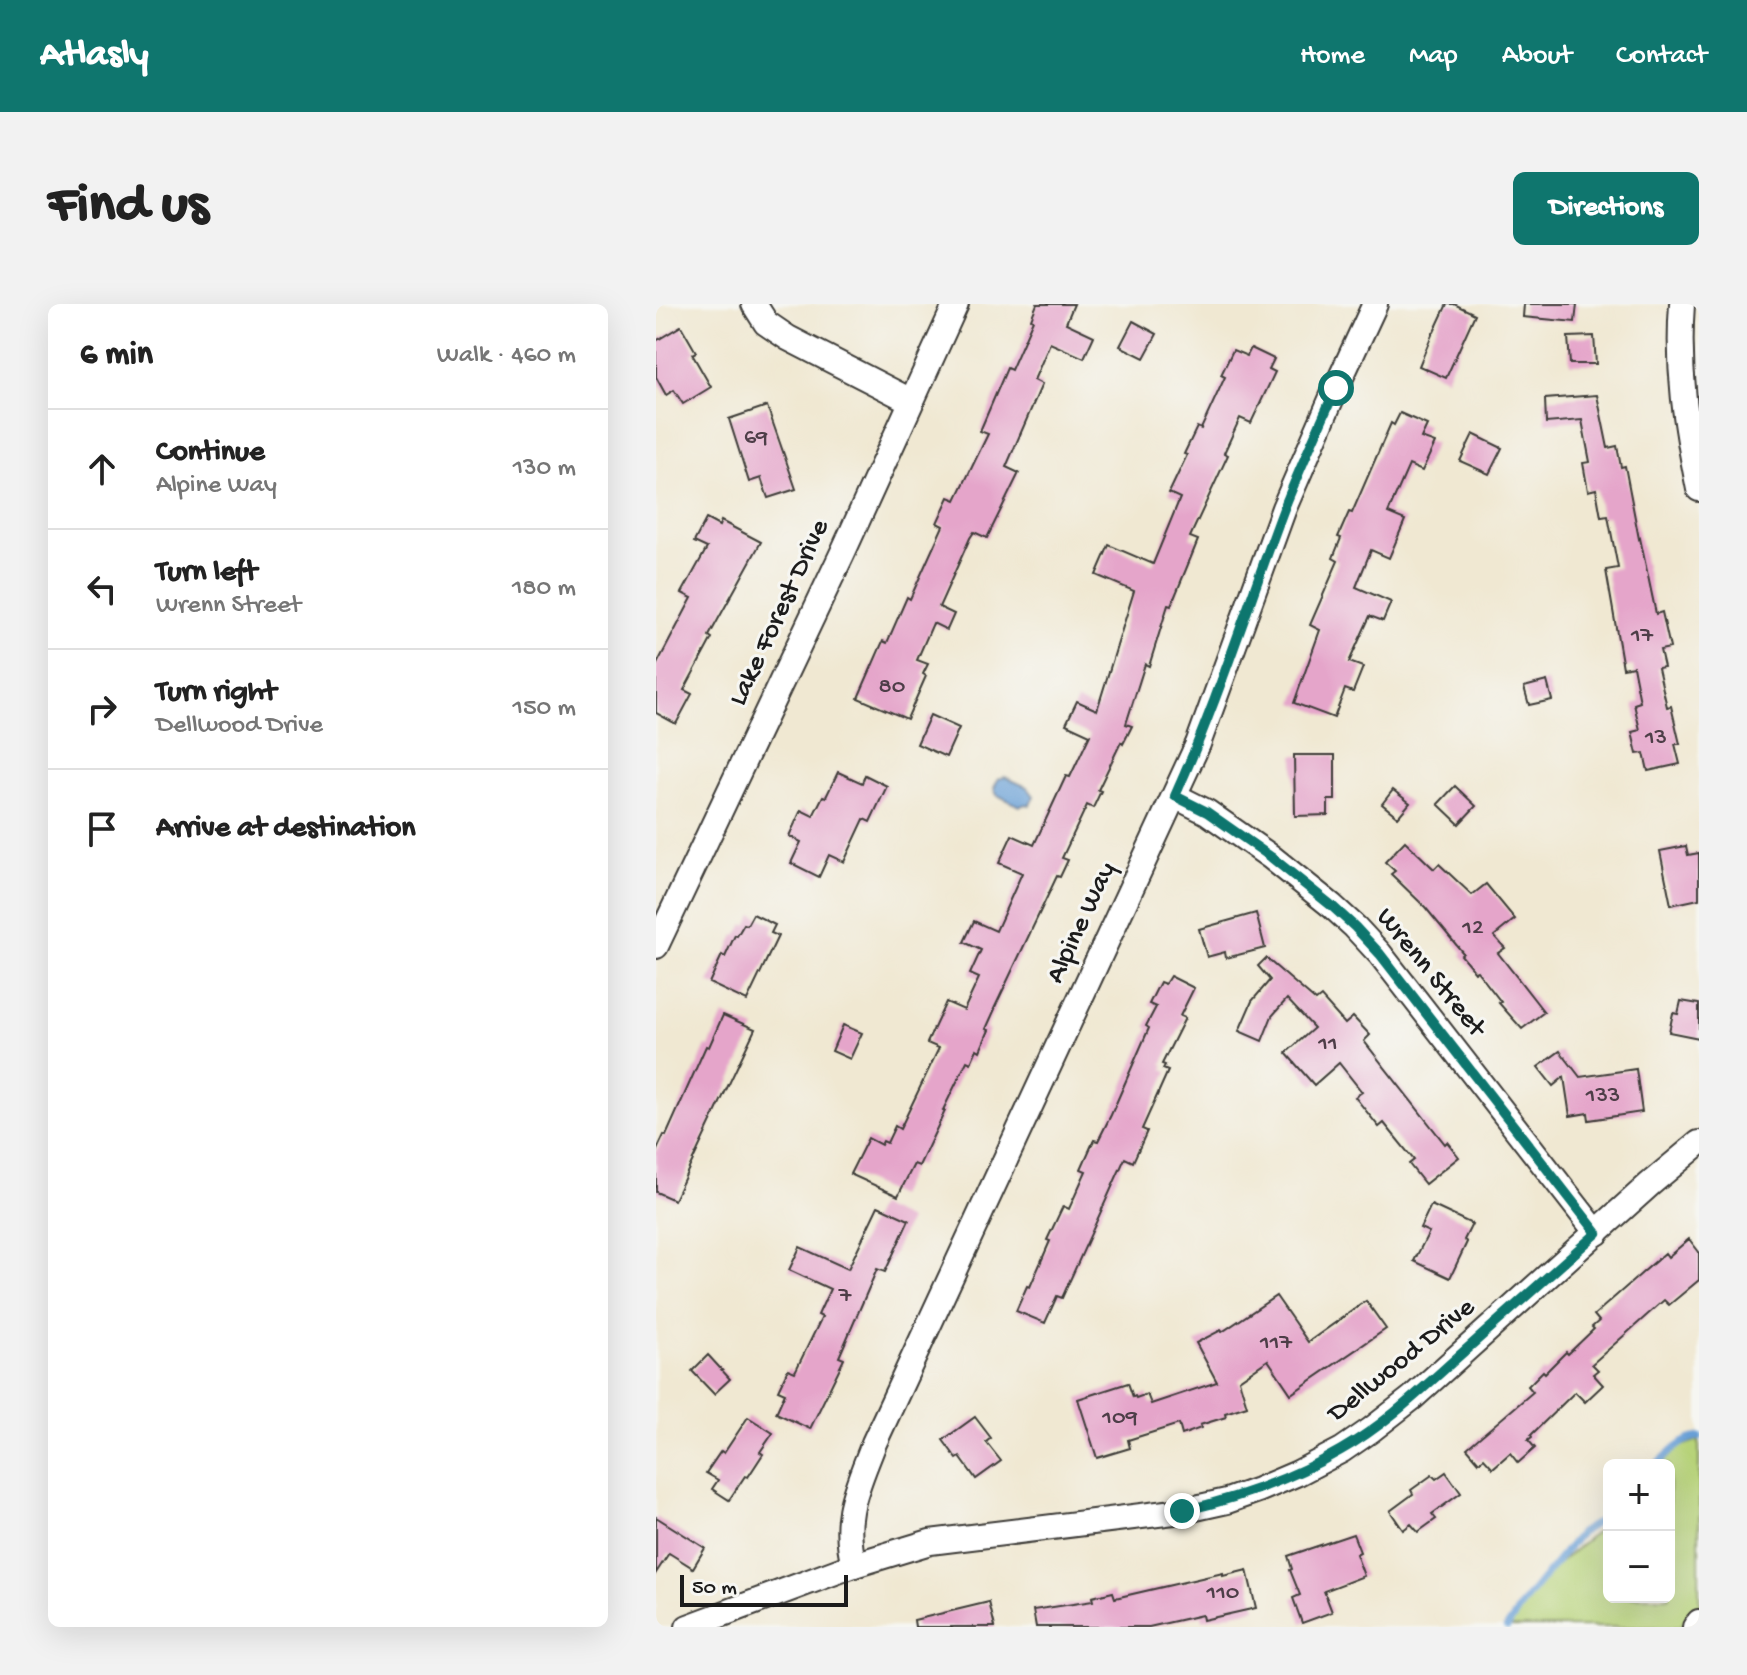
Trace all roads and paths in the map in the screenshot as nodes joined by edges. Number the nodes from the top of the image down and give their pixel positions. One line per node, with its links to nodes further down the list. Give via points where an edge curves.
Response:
1 (754, 304): 5 (street, via 766,323 788,338)
2 (956, 304): 5 (street, Lake Forest Drive)
3 (1375, 304): 7 (street, Alpine Way, via 1284,508)
4 (1682, 304): 6 (street, via 1681,376)
5 (911, 401): 8 (street, Lake Forest Drive)
6 (1699, 489)
7 (1175, 796): 10 (street, Wrenn Street, via 1271,857 1355,927); 11 (street, Alpine Way, via 874,1443 848,1524)
8 (656, 946)
9 (1699, 1143): 10 (street, Dellwood Drive)
10 (1597, 1233): 11 (street, Dellwood Drive, via 1412,1398 1352,1443 1298,1473 1227,1501 1182,1511 930,1542)
11 (854, 1565): 12 (street, Dellwood Drive)
12 (688, 1627)

